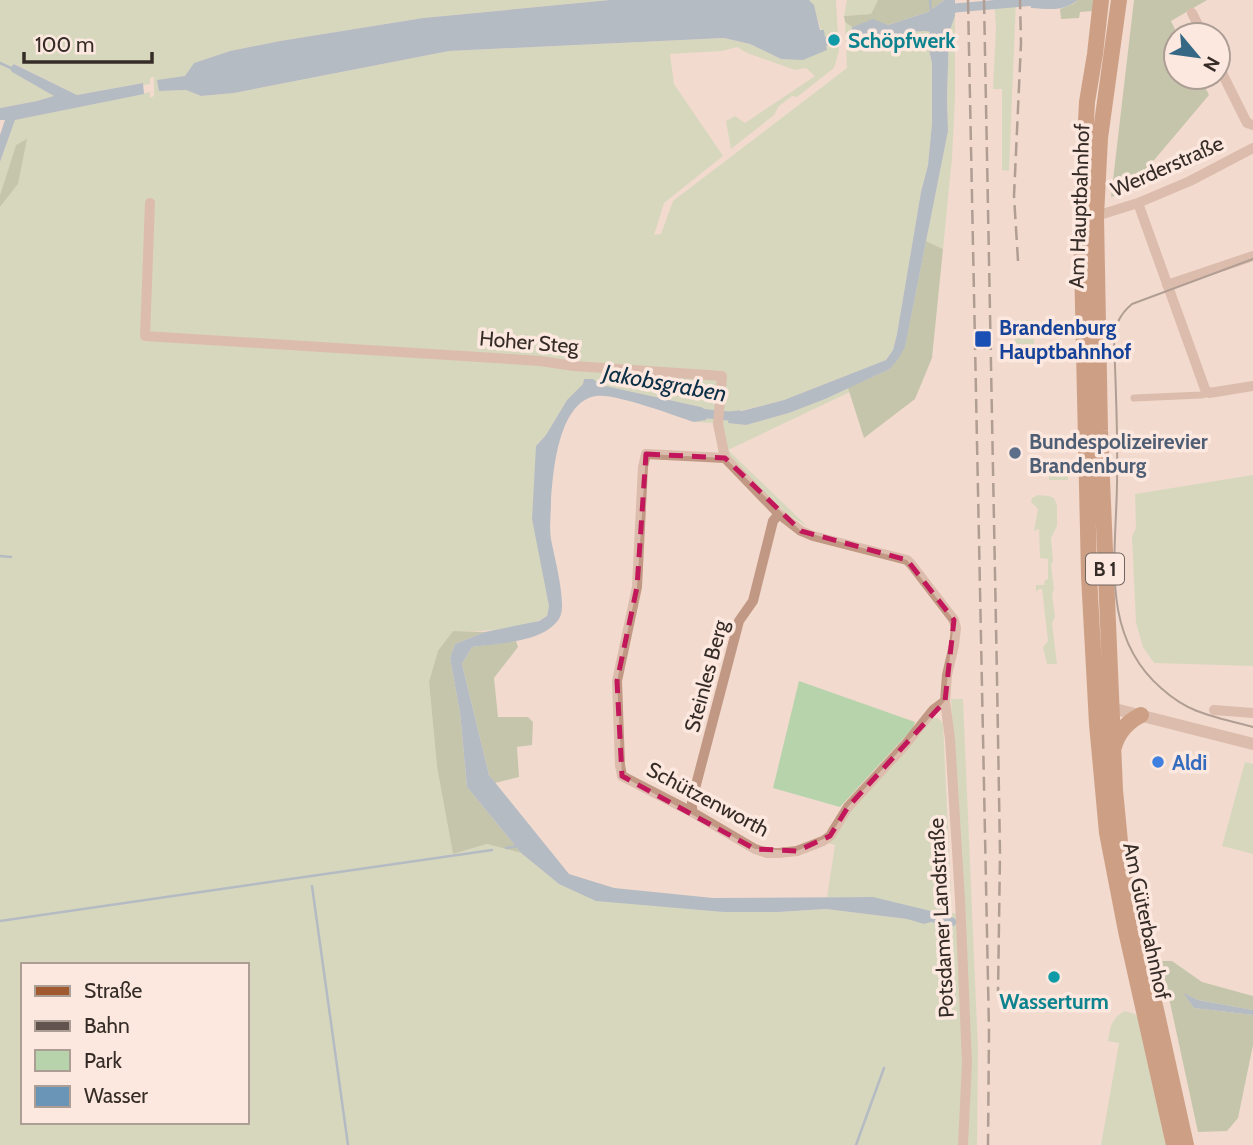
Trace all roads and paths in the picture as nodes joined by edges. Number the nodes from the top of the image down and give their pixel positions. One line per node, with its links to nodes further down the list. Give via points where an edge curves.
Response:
1 (1101, 0): 6 (main road, Am Hauptbahnhof / B 1)
2 (1119, 0): 7 (main road, Am Hauptbahnhof / B 1)
3 (1192, 13): 4 (street)
4 (1196, 21)
5 (1231, 91): 8 (street, via 1247,123)
6 (1087, 102): 7 (main road); 12 (main road, Am Hauptbahnhof / B 1)
7 (1105, 104): 12 (main road, Am Hauptbahnhof / B 1)
8 (1253, 125)
9 (1253, 148): 10 (street, Werderstraße)
10 (1138, 202): 12 (street, Werderstraße); 14 (street)
11 (150, 203): 18 (street, Hoher Steg, via 145,336 722,376 718,424)
12 (1089, 217): 21 (main road, Am Hauptbahnhof / B 1, via 1100,421)
13 (1253, 257): 14 (street)
14 (1167, 285): 16 (street)
15 (1253, 386): 16 (street)
16 (1209, 393): 17 (street)
17 (1134, 398)
18 (724, 458): 19 (street); 27 (street, Schützenworth, via 646,454 637,587 617,681 622,776)
19 (779, 514): 20 (street, via 813,536 911,564 954,620); 27 (street, Steinles Berg, via 773,521 753,601 739,621)
20 (945, 695): 27 (street, Schützenworth, via 848,807 830,836 814,845 767,853); 29 (street, Potsdamer Landstraße, via 967,1063)
21 (1104, 706): 24 (street); 26 (main road, Am Güterbahnhof / B 1); 28 (main road, Am Güterbahnhof / B 1, via 1107,834)
22 (1214, 710): 23 (street)
23 (1253, 713)
24 (1141, 715): 25 (street); 26 (main road, via 1119,734)
25 (1253, 744)
26 (1114, 756): 28 (main road, Am Güterbahnhof / B 1, via 1121,852)
27 (692, 812)
28 (1146, 990): 30 (main road, Am Güterbahnhof); 31 (main road, Am Güterbahnhof / B 1)
29 (963, 1145)
30 (1174, 1145)
31 (1186, 1145)

